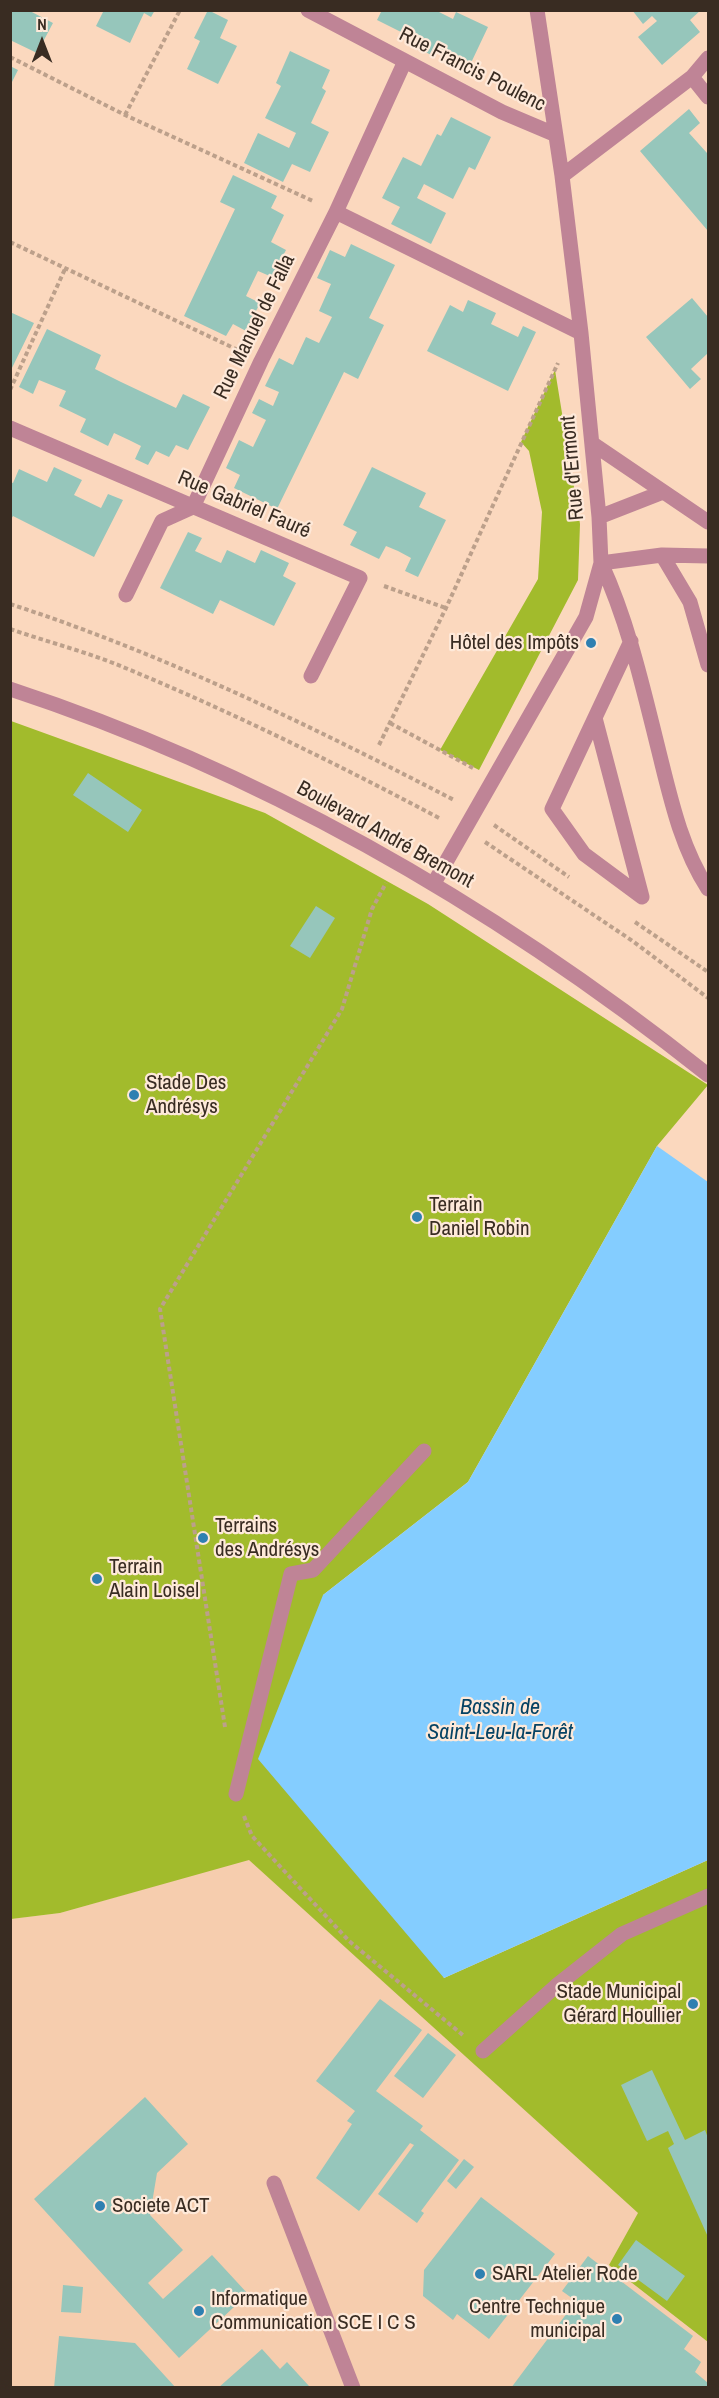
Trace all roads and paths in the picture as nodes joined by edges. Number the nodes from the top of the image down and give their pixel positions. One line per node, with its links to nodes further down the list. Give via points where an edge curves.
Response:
1 (180, 10): 9 (path)
2 (308, 10): 6 (street, Rue Francis Poulenc)
3 (537, 10): 10 (street, Rue d'Ermont)
4 (10, 57): 9 (path)
5 (708, 58): 7 (street)
6 (405, 61): 10 (street, Rue Francis Poulenc, via 502,112); 12 (street, Rue Manuel de Falla)
7 (692, 77): 8 (street); 11 (street)
8 (708, 97)
9 (125, 115): 12 (path)
10 (554, 134): 11 (street, Rue d'Ermont)
11 (562, 177): 15 (street, Rue d'Ermont)
12 (336, 212): 15 (street); 16 (street, Rue Manuel de Falla)
13 (10, 242): 14 (path)
14 (65, 268): 16 (path); 17 (path)
15 (577, 331): 19 (street, Rue d'Ermont); 30 (path)
16 (261, 361): 21 (street, Rue Manuel de Falla)
17 (10, 390)
18 (10, 428): 21 (street, Rue Gabriel Fauré)
19 (592, 444): 20 (street); 22 (street, Rue d'Ermont)
20 (663, 492): 22 (street); 23 (street)
21 (193, 507): 27 (street, Rue Gabriel Fauré); 28 (street, via 162,521)
22 (599, 517): 26 (street, Rue d'Ermont)
23 (708, 522)
24 (662, 555): 25 (street); 26 (street); 33 (street, via 690,602)
25 (708, 556)
26 (601, 563): 32 (street); 39 (street, Rue d'Ermont, via 586,617)
27 (360, 578): 30 (path); 34 (street)
28 (126, 595)
29 (10, 604): 40 (path, via 105,638 250,699)
30 (446, 608): 37 (path)
31 (10, 629): 41 (path, via 121,666 225,711)
32 (631, 641): 36 (street); 44 (street, via 676,819 693,865)
33 (708, 665)
34 (311, 676)
35 (10, 689): 42 (street, Boulevard André Bremont, via 78,712 191,759)
36 (595, 718): 36 (street, via 552,809 584,854 642,897)
37 (390, 723): 38 (path); 39 (path)
38 (379, 745)
39 (493, 778): 40 (street, Rue d'Ermont)
40 (474, 811): 41 (street, Rue d'Ermont)
41 (464, 830): 43 (street, Rue d'Ermont); 45 (path, via 634,942)
42 (397, 863): 43 (street, Boulevard André Bremont); 48 (path, via 372,909 342,1010 160,1310)
43 (434, 883): 46 (street, Boulevard André Bremont, via 564,967)
44 (708, 890)
45 (708, 998)
46 (708, 1075)
47 (424, 1451): 49 (street, via 313,1570 291,1574)
48 (226, 1735)
49 (236, 1794): 51 (path, via 252,1836 349,1941)
50 (708, 1896): 51 (street, via 622,1934 556,1986)
51 (483, 2052)
52 (274, 2183): 53 (street)
53 (353, 2388)

